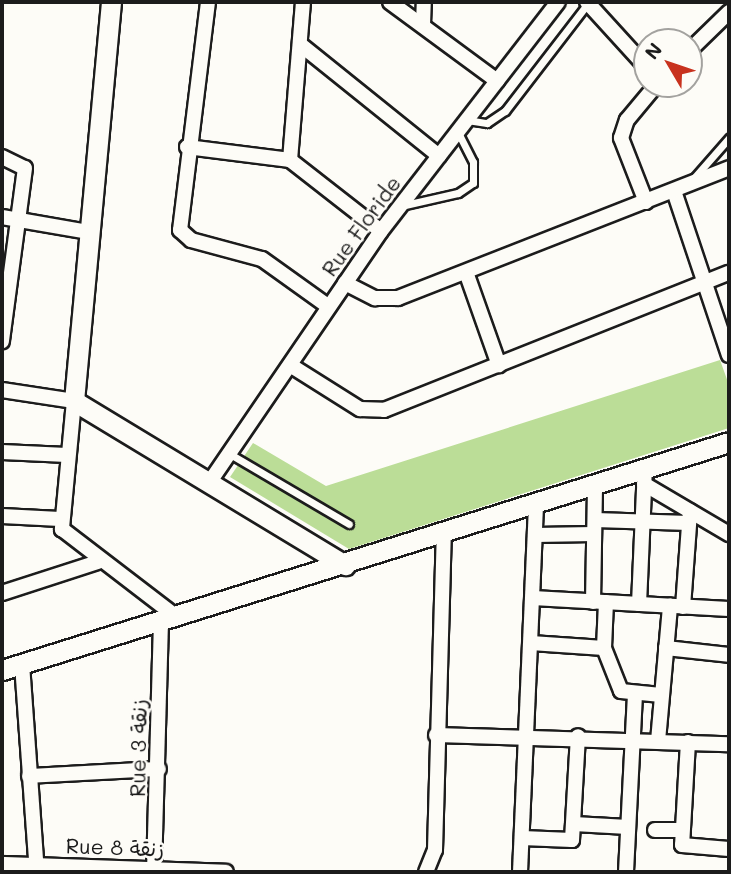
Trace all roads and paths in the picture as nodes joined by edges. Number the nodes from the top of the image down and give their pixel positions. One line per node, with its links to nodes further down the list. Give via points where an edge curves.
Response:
1 (111, 2): 28 (street)
2 (208, 2): 17 (street)
3 (303, 2): 11 (street)
4 (390, 2): 9 (street)
5 (424, 2): 9 (street)
6 (588, 2): 12 (street); 15 (lane, via 496,120)
7 (552, 4): 13 (street, Rue Floride)
8 (729, 12): 10 (street)
9 (423, 25): 13 (street)
10 (703, 37)
11 (301, 45): 18 (street); 20 (street)
12 (633, 52)
13 (497, 81): 15 (street, Rue Floride)
14 (645, 98): 23 (street, via 627,120 621,138)
15 (462, 126): 18 (street, Rue Floride); 24 (lane, via 473,183 458,193)
16 (729, 138): 22 (lane)
17 (187, 147): 20 (street); 34 (street, via 178,219 183,234 262,259)
18 (439, 156): 24 (street, Rue Floride)
19 (2, 157): 26 (street, via 25,169)
20 (290, 160): 27 (street)
21 (729, 168): 22 (street)
22 (681, 188): 23 (street); 33 (street)
23 (646, 202): 29 (street)
24 (401, 206): 27 (street, Rue Floride)
25 (2, 217): 26 (street)
26 (19, 220): 28 (street); 31 (street)
27 (381, 231): 32 (street, Rue Floride)
28 (88, 232): 40 (street)
29 (466, 272): 32 (street, via 385,300); 38 (street)
30 (729, 273): 33 (street)
31 (7, 280): 35 (street)
32 (345, 283): 34 (street, Rue Floride)
33 (704, 285): 36 (street); 38 (street)
34 (329, 307): 37 (street, Rue Floride)
35 (2, 341)
36 (729, 355)
37 (289, 365): 38 (street, via 353,406 375,411); 43 (street, Rue Floride)
38 (499, 365)
39 (2, 390): 40 (street)
40 (74, 401): 44 (street); 46 (street)
41 (729, 442): 45 (street)
42 (2, 452): 44 (street)
43 (229, 453): 46 (street, Rue Floride); 53 (lane)
44 (67, 456): 51 (street)
45 (644, 477): 47 (street); 50 (street); 52 (street)
46 (209, 482): 59 (street)
47 (595, 484): 48 (street); 54 (street)
48 (536, 502): 55 (street); 57 (street)
49 (2, 516): 51 (street)
50 (690, 517): 52 (street); 56 (street); 64 (street)
51 (60, 519): 58 (street, via 68,538)
52 (642, 521): 54 (street); 63 (street)
53 (349, 524)
54 (595, 527): 57 (street); 62 (street)
55 (444, 533): 59 (street); 75 (street, via 446,632)
56 (729, 534)
57 (535, 535): 61 (street)
58 (98, 562): 60 (street); 66 (street)
59 (345, 565): 66 (street)
60 (2, 593)
61 (533, 598): 62 (street); 67 (street)
62 (599, 602): 63 (street); 68 (street)
63 (639, 604): 64 (street)
64 (677, 606): 65 (street); 69 (street)
65 (729, 609)
66 (169, 621): 71 (street); 82 (street, Rue 3 زنقة)
67 (531, 643): 68 (street); 76 (street)
68 (604, 648): 73 (street, via 616,665 616,686)
69 (666, 648): 70 (street); 74 (street)
70 (729, 654)
71 (22, 664): 72 (street); 83 (street)
72 (2, 670)
73 (635, 694): 74 (street); 78 (street)
74 (661, 695): 79 (street)
75 (436, 735): 76 (street); 94 (street, via 435,850)
76 (527, 736): 77 (street); 88 (street)
77 (578, 736): 78 (street); 84 (street)
78 (632, 739): 79 (street); 85 (street)
79 (659, 741): 80 (street)
80 (688, 742): 81 (street); 87 (street)
81 (729, 744)
82 (159, 769): 83 (street); 92 (street, Rue 3 زنقة)
83 (29, 776): 91 (street)
84 (574, 824): 85 (street); 88 (street, via 569,842)
85 (628, 827): 96 (street)
86 (655, 830): 87 (street)
87 (681, 830): 89 (street, via 685,848)
88 (522, 838): 95 (street)
89 (729, 849)
90 (2, 864): 91 (street, Rue 8 زنقة)
91 (37, 869): 92 (street, Rue 8 زنقة)
92 (154, 871): 93 (street, Rue 8 زنقة)
93 (226, 872)
94 (426, 872)
95 (520, 872)
96 (626, 872)

